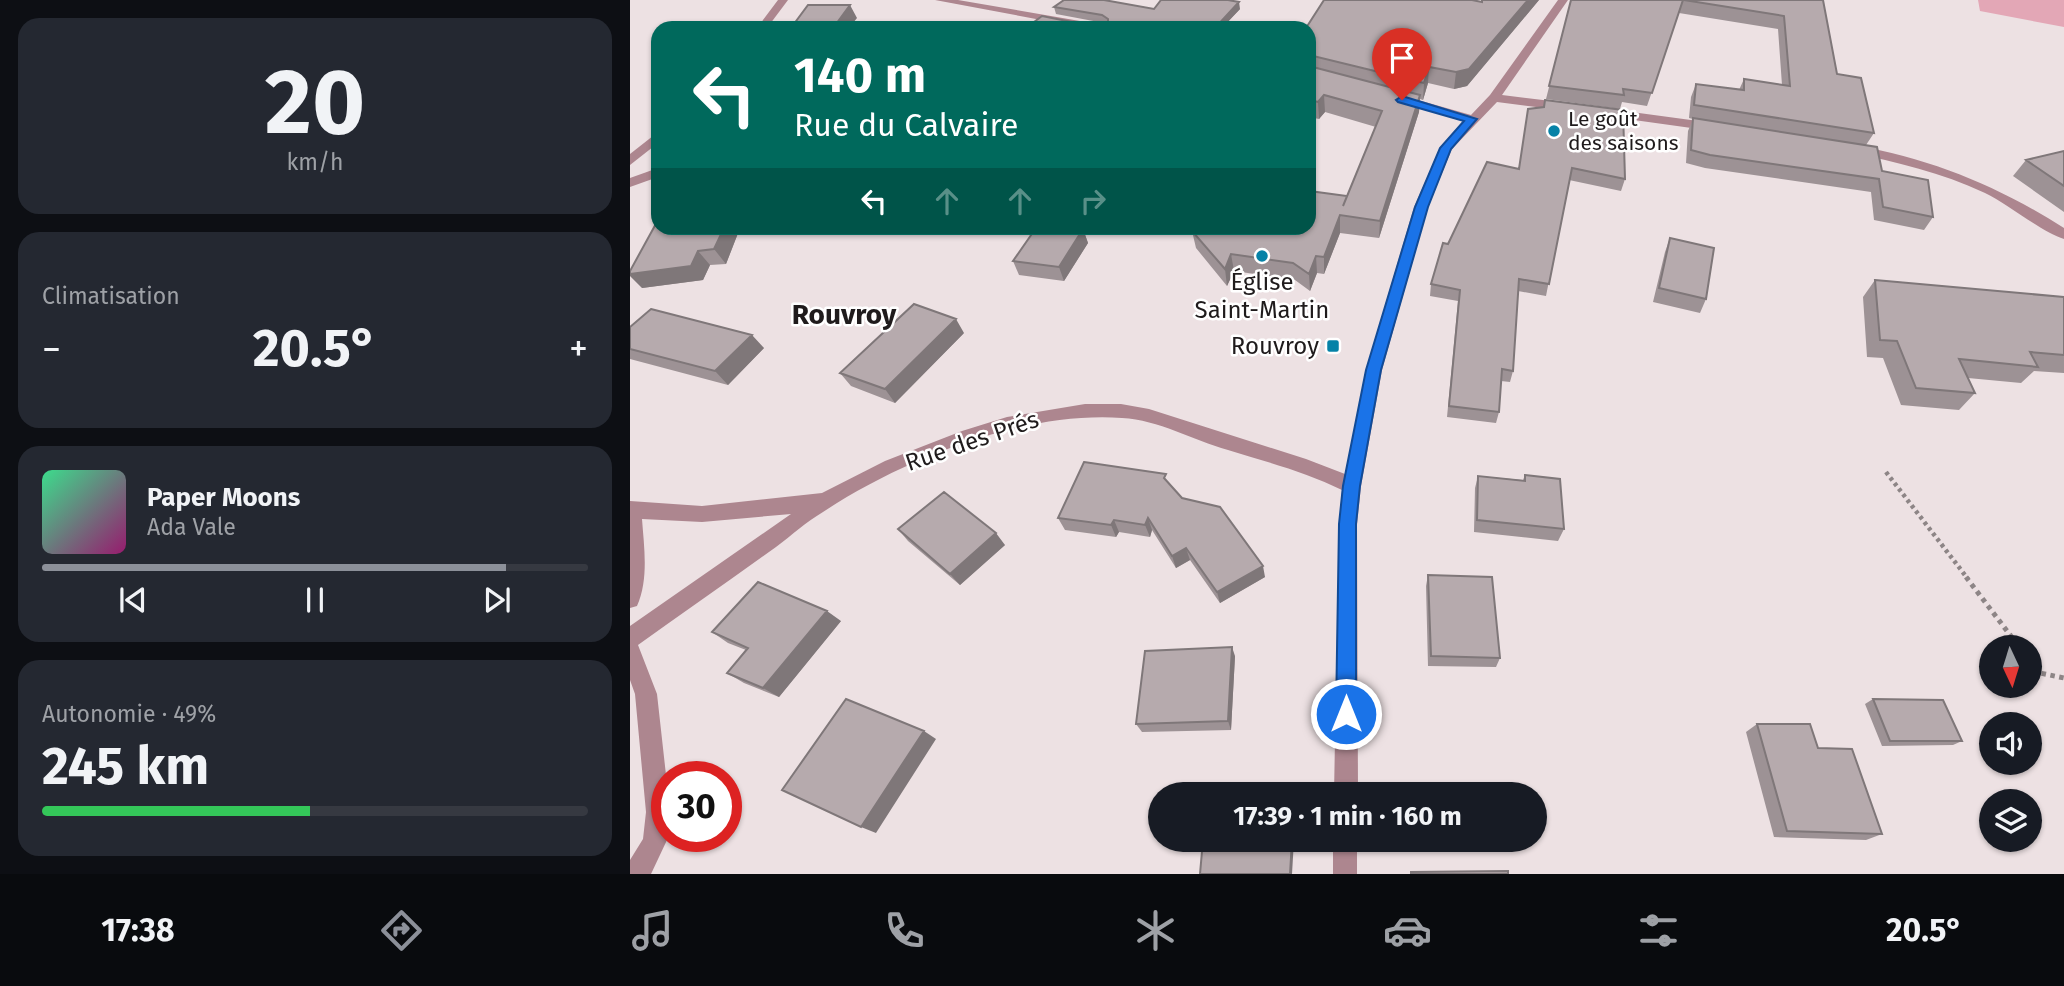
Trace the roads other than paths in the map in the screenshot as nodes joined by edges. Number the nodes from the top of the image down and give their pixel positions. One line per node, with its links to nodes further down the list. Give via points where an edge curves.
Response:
1 (783, 0): 4 (street)
2 (940, 0): 5 (street)
3 (1563, 0): 7 (street)
4 (767, 21)
5 (1062, 21)
6 (1385, 95): 8 (street)
7 (1494, 98): 8 (street); 9 (street)
8 (1471, 119): 16 (street, via 1446,148 1421,207 1374,370)
9 (1726, 128)
10 (651, 142): 12 (street)
11 (1842, 147): 15 (street, via 1930,167 1961,179 2008,199)
12 (630, 161)
13 (651, 175): 14 (street)
14 (630, 183)
15 (2064, 234)
16 (1352, 486): 17 (street, Rue des Prés, via 1285,458 1152,416 1083,411 1044,415 962,439); 22 (street, via 1346,596)
17 (824, 501): 18 (street, via 714,515); 20 (street, Rue des Prés)
18 (631, 509): 19 (street, via 635,568)
19 (630, 598)
20 (630, 638)
21 (630, 651): 24 (street, via 646,694 658,812 655,840)
22 (1346, 782)
23 (1345, 852): 25 (street)
24 (635, 874)
25 (1345, 874)

